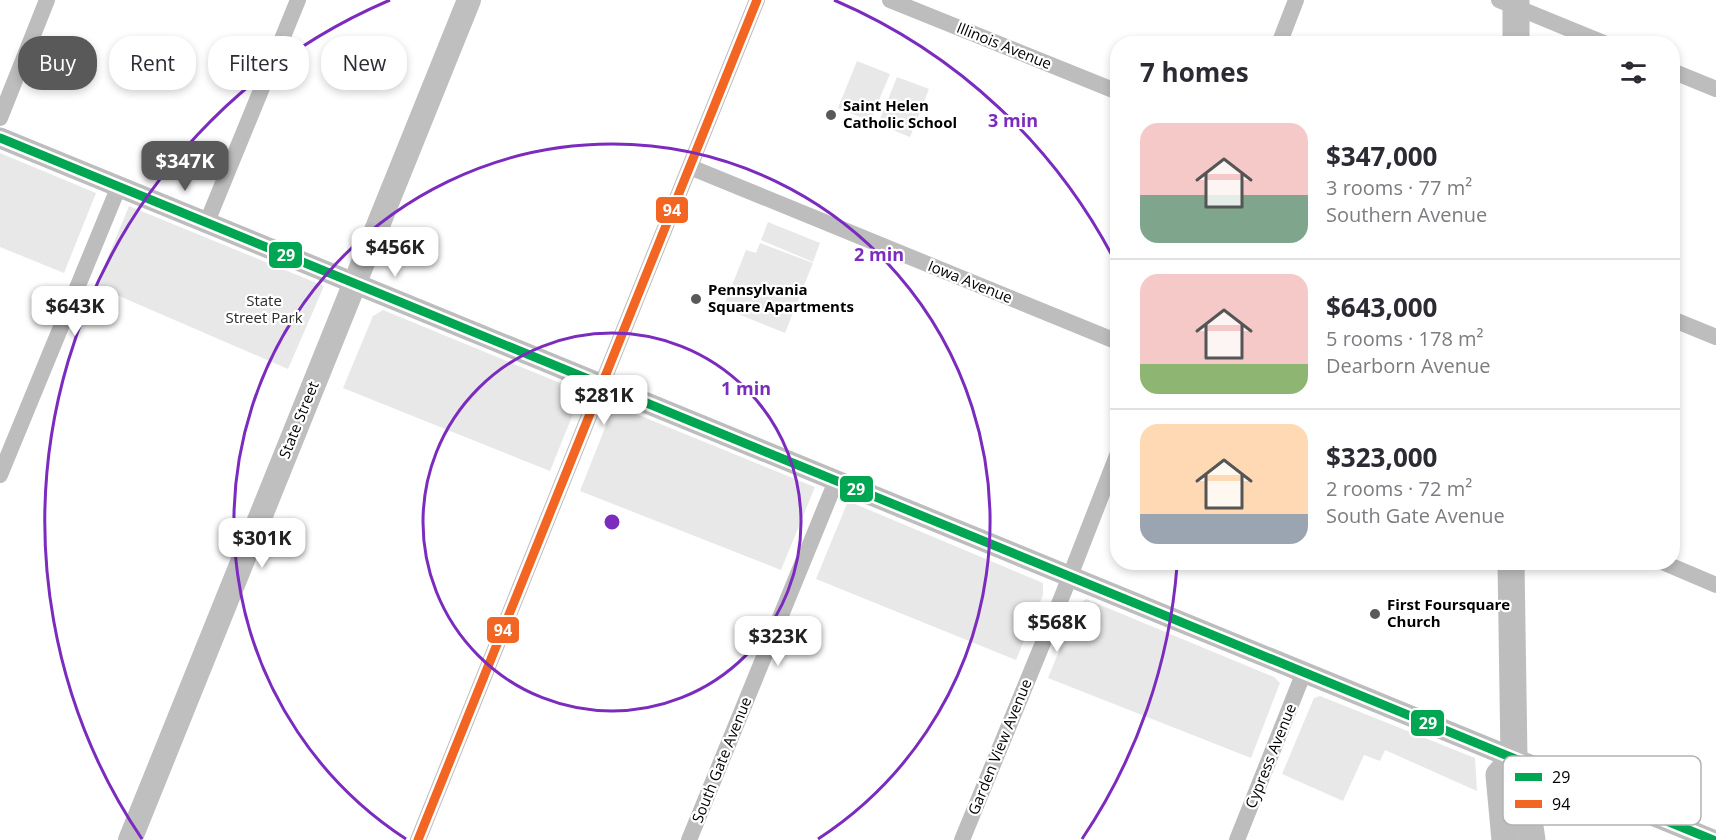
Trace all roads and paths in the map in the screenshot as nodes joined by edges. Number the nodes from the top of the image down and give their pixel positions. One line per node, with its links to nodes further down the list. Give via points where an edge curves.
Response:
1 (47, 0): 14 (street)
2 (298, 0): 18 (street)
3 (469, 0): 19 (main road, State Street)
4 (758, 0): 16 (street)
5 (890, 0): 12 (street, Illinois Avenue)
6 (1296, 0): 8 (street)
7 (1510, 2): 9 (main road); 10 (street)
8 (1282, 36)
9 (1515, 36)
10 (1588, 36)
11 (1680, 74): 13 (street)
12 (1110, 89)
13 (1716, 89)
14 (0, 118)
15 (0, 138): 17 (street)
16 (690, 167): 22 (street, Iowa Avenue); 23 (street)
17 (119, 186): 18 (street); 25 (street)
18 (207, 222): 19 (street)
19 (354, 283): 23 (street); 39 (main road, State Street)
20 (1680, 323): 21 (street)
21 (1716, 338)
22 (1110, 339)
23 (602, 384): 26 (street); 40 (street)
24 (1110, 474): 29 (street, Garden View Avenue)
25 (0, 475)
26 (836, 481): 29 (street); 41 (street, South Gate Avenue)
27 (1511, 570): 33 (main road)
28 (1680, 570): 30 (street)
29 (1070, 576): 31 (street); 42 (street, Garden View Avenue)
30 (1716, 585)
31 (1304, 672): 32 (street); 43 (street, Cypress Avenue)
32 (1509, 756)
33 (1514, 756)
34 (1503, 771): 35 (main road)
35 (1503, 814)
36 (1504, 825): 44 (main road)
37 (1530, 825): 45 (main road)
38 (1677, 825): 46 (street)
39 (130, 840)
40 (418, 840)
41 (689, 840)
42 (962, 840)
43 (1238, 840)
44 (1505, 840)
45 (1532, 840)
46 (1713, 840)

